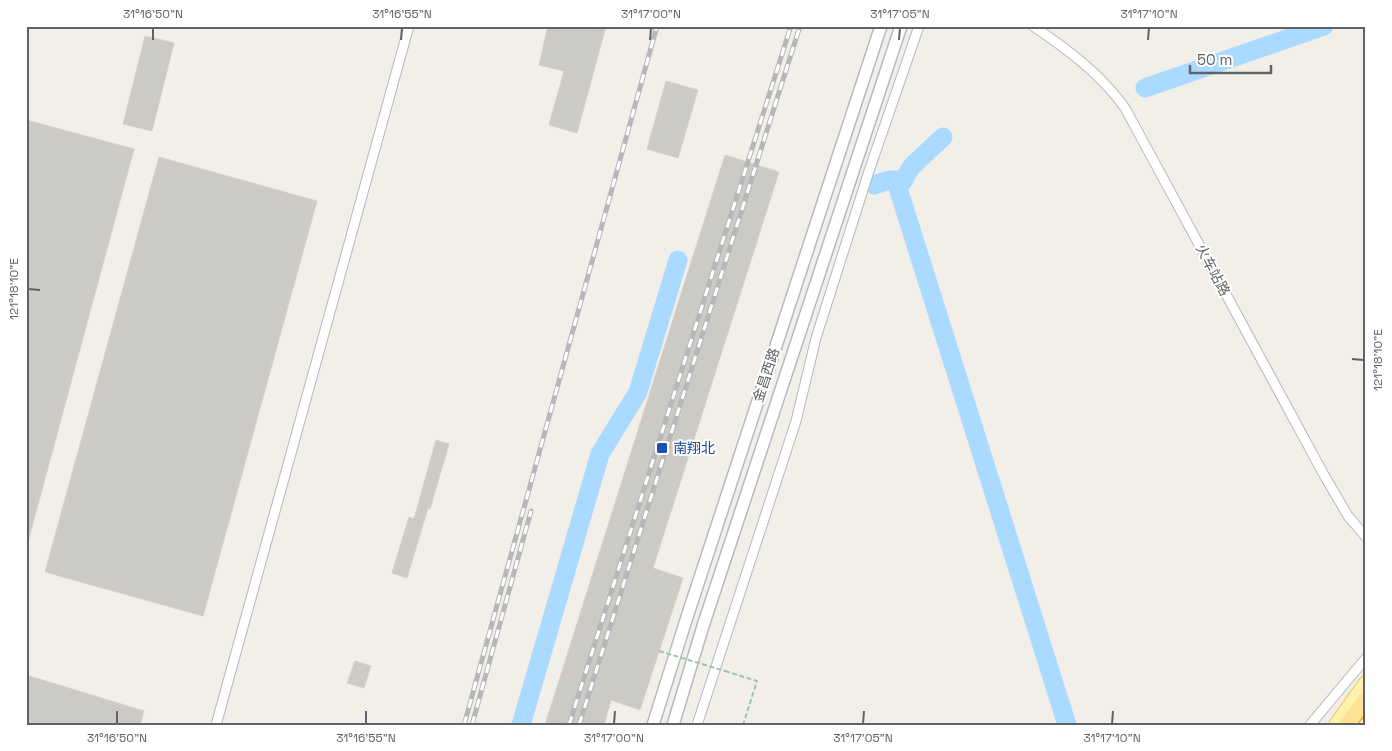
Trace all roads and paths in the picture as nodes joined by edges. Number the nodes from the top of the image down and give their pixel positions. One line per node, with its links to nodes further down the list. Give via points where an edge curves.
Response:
1 (408, 26): 11 (street)
2 (882, 26): 12 (main road, 金昌西路)
3 (901, 26): 13 (main road, 金昌西路)
4 (919, 26): 14 (street, via 869,171 816,338 796,421)
5 (1033, 26): 6 (street, 火车站路, via 1090,70 1112,90 1125,108 1324,475 1348,516)
6 (1366, 537)
7 (659, 651): 15 (path, bridge, via 756,681)
8 (1366, 658): 16 (street)
9 (1366, 683): 17 (main road)
10 (1366, 699): 18 (highway)
11 (216, 725)
12 (653, 725)
13 (673, 725)
14 (697, 725)
15 (743, 725)
16 (1310, 725)
17 (1336, 725)
18 (1347, 725)

